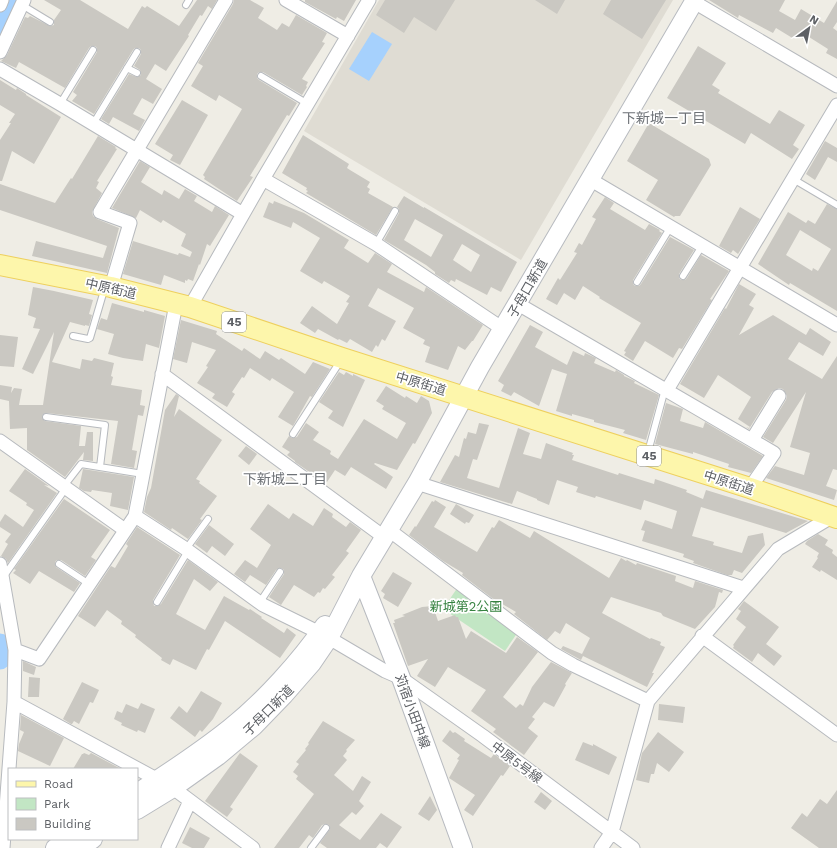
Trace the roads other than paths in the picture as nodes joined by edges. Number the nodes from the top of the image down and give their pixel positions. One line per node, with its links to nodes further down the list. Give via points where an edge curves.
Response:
1 (2, 0): 7 (street)
2 (226, 0): 22 (street)
3 (286, 0): 9 (street)
4 (369, 0): 9 (street)
5 (694, 1): 17 (street); 25 (street, 子母口新道)
6 (23, 2): 8 (lane); 11 (street)
7 (0, 5)
8 (50, 22)
9 (348, 36): 19 (street)
10 (93, 50): 18 (lane)
11 (0, 52)
12 (137, 52): 13 (lane)
13 (127, 68): 15 (lane); 21 (lane)
14 (0, 69): 18 (street)
15 (137, 73)
16 (261, 76): 19 (lane)
17 (837, 86)
18 (60, 104): 21 (street)
19 (308, 104): 23 (street)
20 (837, 105): 24 (street)
21 (93, 124): 22 (street)
22 (137, 151): 28 (street); 36 (street, via 100,212 130,223)
23 (263, 179): 28 (street); 30 (street)
24 (793, 179): 26 (lane); 33 (street)
25 (590, 180): 29 (street); 37 (street, 子母口新道)
26 (837, 205)
27 (395, 211): 30 (lane)
28 (243, 214): 38 (street)
29 (670, 228): 31 (street); 35 (lane)
30 (376, 244): 40 (street)
31 (702, 246): 33 (street); 34 (lane)
32 (0, 265): 36 (main road, 中原街道 / 45)
33 (740, 269): 39 (street); 44 (street)
34 (684, 276)
35 (637, 282)
36 (108, 286): 38 (main road, 中原街道 / 45); 41 (lane, via 90,338)
37 (518, 304): 40 (street, 子母口新道); 44 (street)
38 (183, 306): 42 (main road, 中原街道 / 45); 43 (street)
39 (837, 325)
40 (503, 329): 45 (street, 子母口新道)
41 (73, 336)
42 (342, 358): 45 (main road, 中原街道 / 45); 48 (lane)
43 (162, 374): 53 (street); 61 (street)
44 (666, 389): 49 (street); 51 (lane)
45 (464, 396): 51 (main road, 中原街道 / 45); 54 (street, 子母口新道)
46 (779, 396): 49 (street)
47 (46, 417): 52 (lane, via 105,425)
48 (292, 434)
49 (752, 440): 56 (street, via 774,453)
50 (0, 441): 55 (street)
51 (647, 456): 56 (main road, 中原街道 / 45)
52 (100, 467): 53 (lane); 55 (lane, via 81,464)
53 (143, 474): 58 (street)
54 (417, 483): 61 (street, 子母口新道); 69 (street)
55 (65, 487): 60 (street); 67 (lane)
56 (750, 488): 57 (main road, 中原街道 / 45)
57 (836, 514): 69 (street, via 778,549)
58 (135, 516): 60 (street); 62 (street, 中原5号線)
59 (208, 519): 62 (lane)
60 (125, 530): 68 (street)
61 (386, 533): 66 (street, 子母口新道); 76 (street, via 552,653)
62 (187, 550): 70 (lane); 71 (street, 中原5号線)
63 (0, 564): 67 (street)
64 (58, 564): 68 (lane)
65 (280, 572): 71 (lane)
66 (361, 576): 72 (street, 子母口新道); 75 (street, 苅宿小田中線)
67 (2, 578): 74 (street)
68 (89, 584): 74 (street, via 39,659)
69 (744, 588): 73 (street)
70 (157, 602)
71 (260, 602): 72 (street, 中原5号線)
72 (324, 635): 75 (street, 中原5号線); 83 (street, 子母口新道, via 312,662 254,726 218,756)
73 (702, 636): 76 (street); 78 (street)
74 (15, 650): 77 (street)
75 (401, 678): 88 (street, 中原5号線); 97 (street, 苅宿小田中線)
76 (648, 701): 88 (street)
77 (14, 702): 79 (street); 80 (street)
78 (837, 735)
79 (9, 768)
80 (136, 768)
81 (138, 769): 83 (street)
82 (8, 782): 91 (street)
83 (165, 784): 84 (street, 子母口新道); 85 (street); 86 (street, 子母口新道)
84 (138, 794)
85 (190, 801): 94 (street); 95 (street)
86 (138, 809)
87 (326, 828): 96 (lane)
88 (612, 832): 98 (street); 99 (street, 中原5号線)
89 (67, 840): 92 (street)
90 (91, 840): 93 (street)
91 (3, 848)
92 (55, 848)
93 (79, 848)
94 (168, 848)
95 (253, 848)
96 (311, 848)
97 (463, 848)
98 (601, 848)
99 (633, 848)

